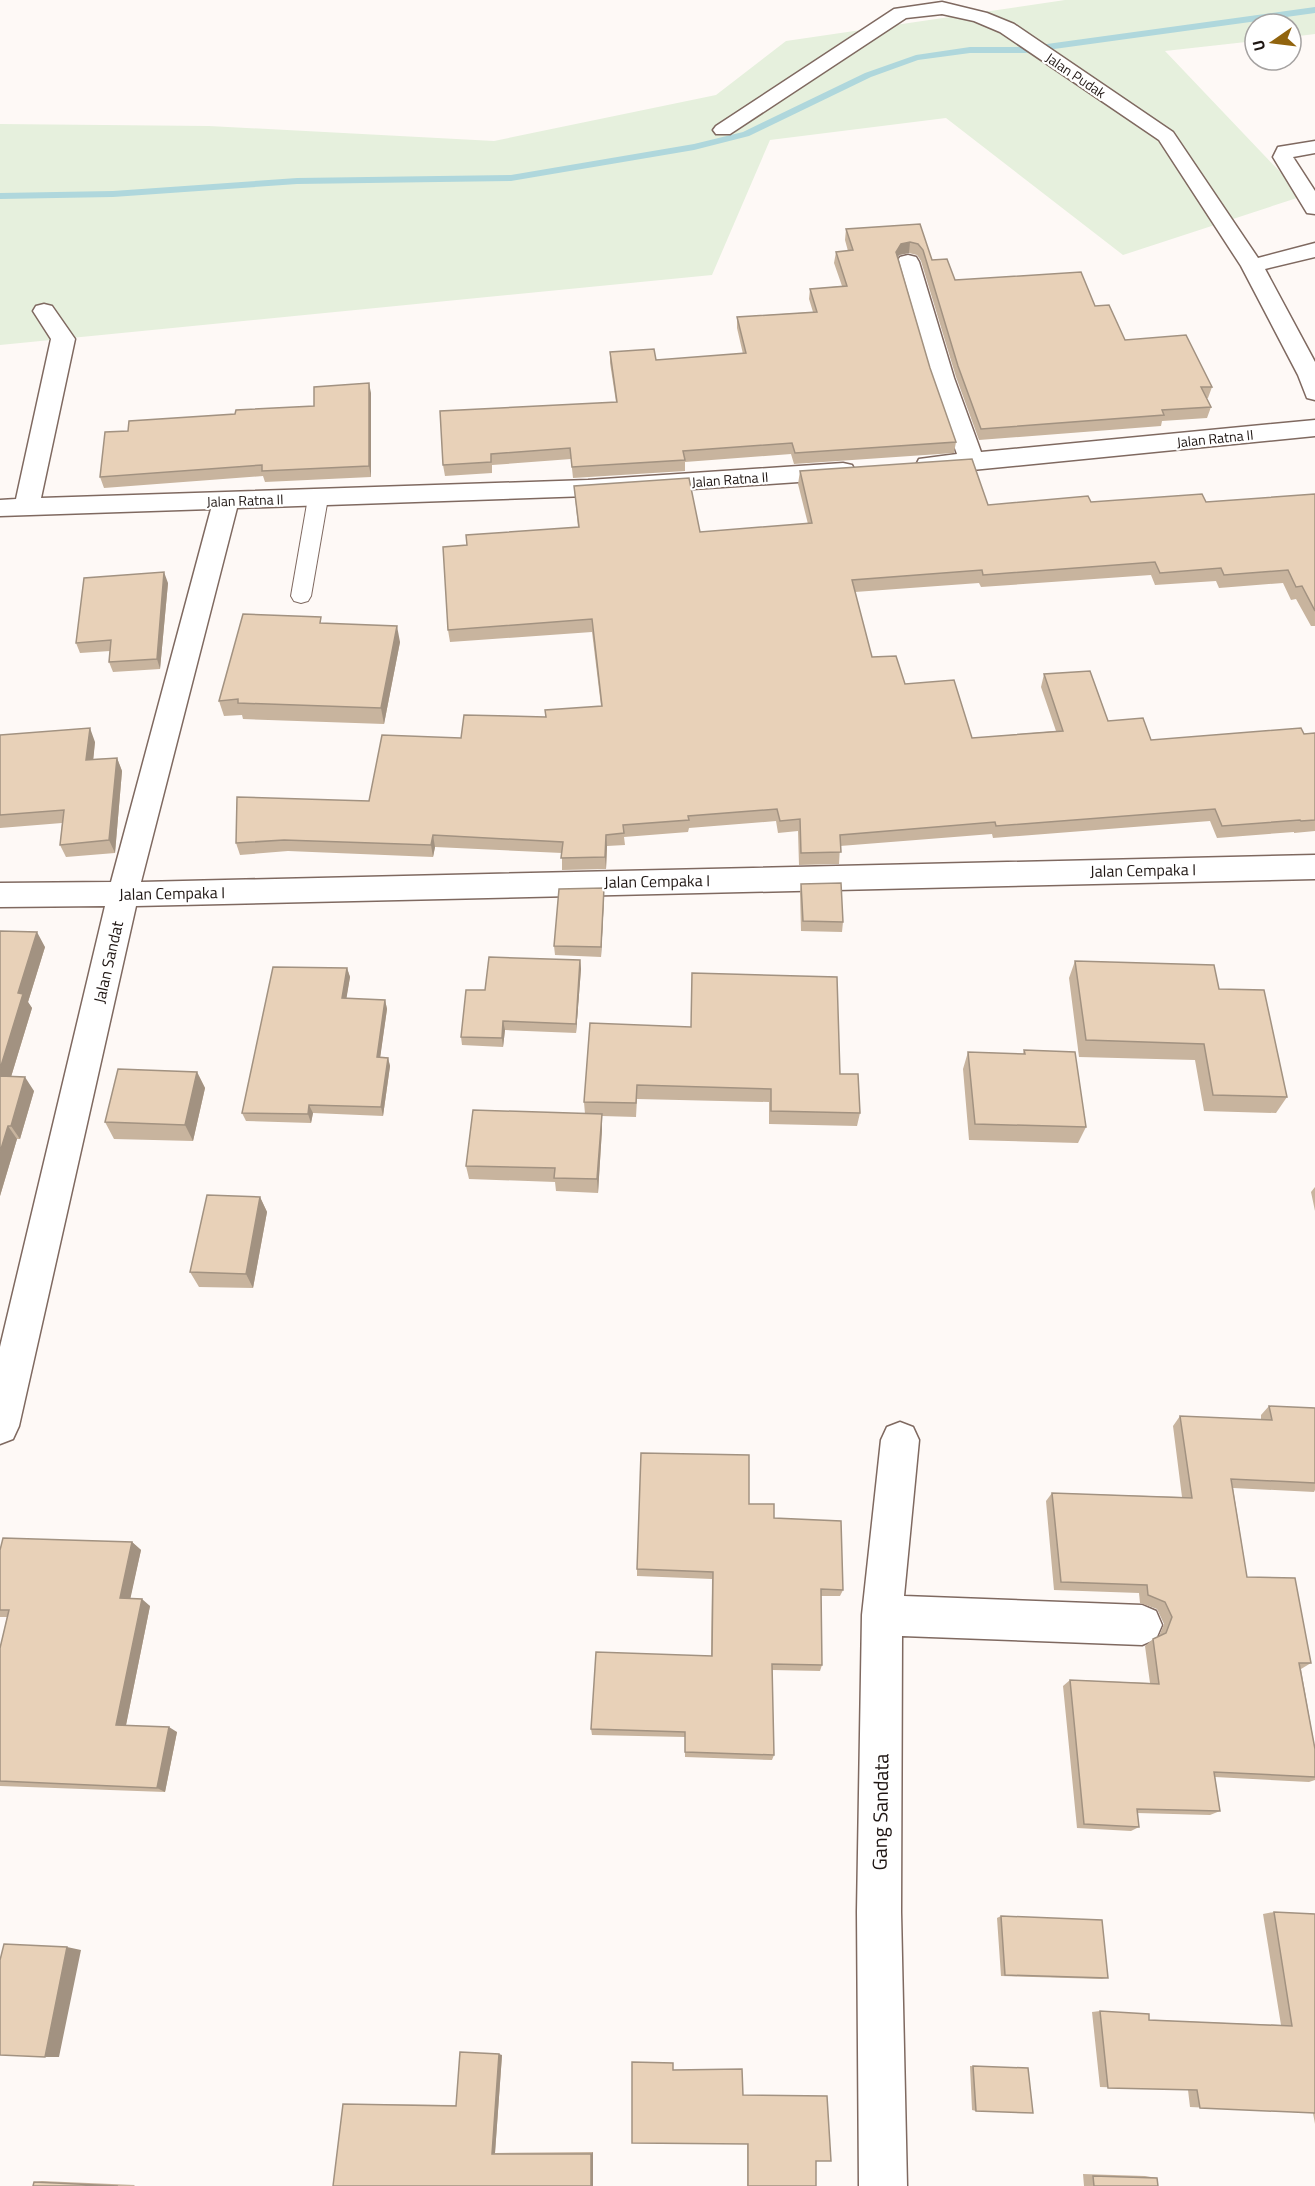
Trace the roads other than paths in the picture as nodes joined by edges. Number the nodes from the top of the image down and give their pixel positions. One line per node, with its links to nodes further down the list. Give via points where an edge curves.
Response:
1 (723, 130): 6 (street, Jalan Pudak, via 901,13 942,8 980,17 1007,28 1166,136)
2 (1315, 147): 3 (street, via 1285,151 1283,157)
3 (1315, 208)
4 (1315, 250): 6 (street)
5 (908, 262): 10 (street)
6 (1252, 266): 8 (street, Jalan Pudak, via 1310,375)
7 (44, 311): 15 (street, via 63,339)
8 (1315, 393)
9 (1315, 428): 10 (street, Jalan Ratna II)
10 (972, 462): 11 (street, Jalan Ratna II)
11 (902, 467)
12 (867, 469): 13 (street, Jalan Ratna II, via 588,488)
13 (318, 498): 14 (street, Jalan Ratna II); 17 (lane)
14 (226, 501): 15 (street, Jalan Ratna II); 19 (street, Jalan Sandat)
15 (27, 507): 16 (street, Jalan Ratna II)
16 (0, 508)
17 (301, 596)
18 (1315, 867): 19 (street, Jalan Cempaka I)
19 (123, 894): 20 (street, Jalan Cempaka I); 21 (street, Jalan Sandat)
20 (0, 895)
21 (1, 1414)
22 (900, 1440): 23 (street, Gang Sandata)
23 (882, 1616): 24 (street); 25 (street, Gang Sandata, via 879,1912)
24 (1142, 1625)
25 (883, 2186)

